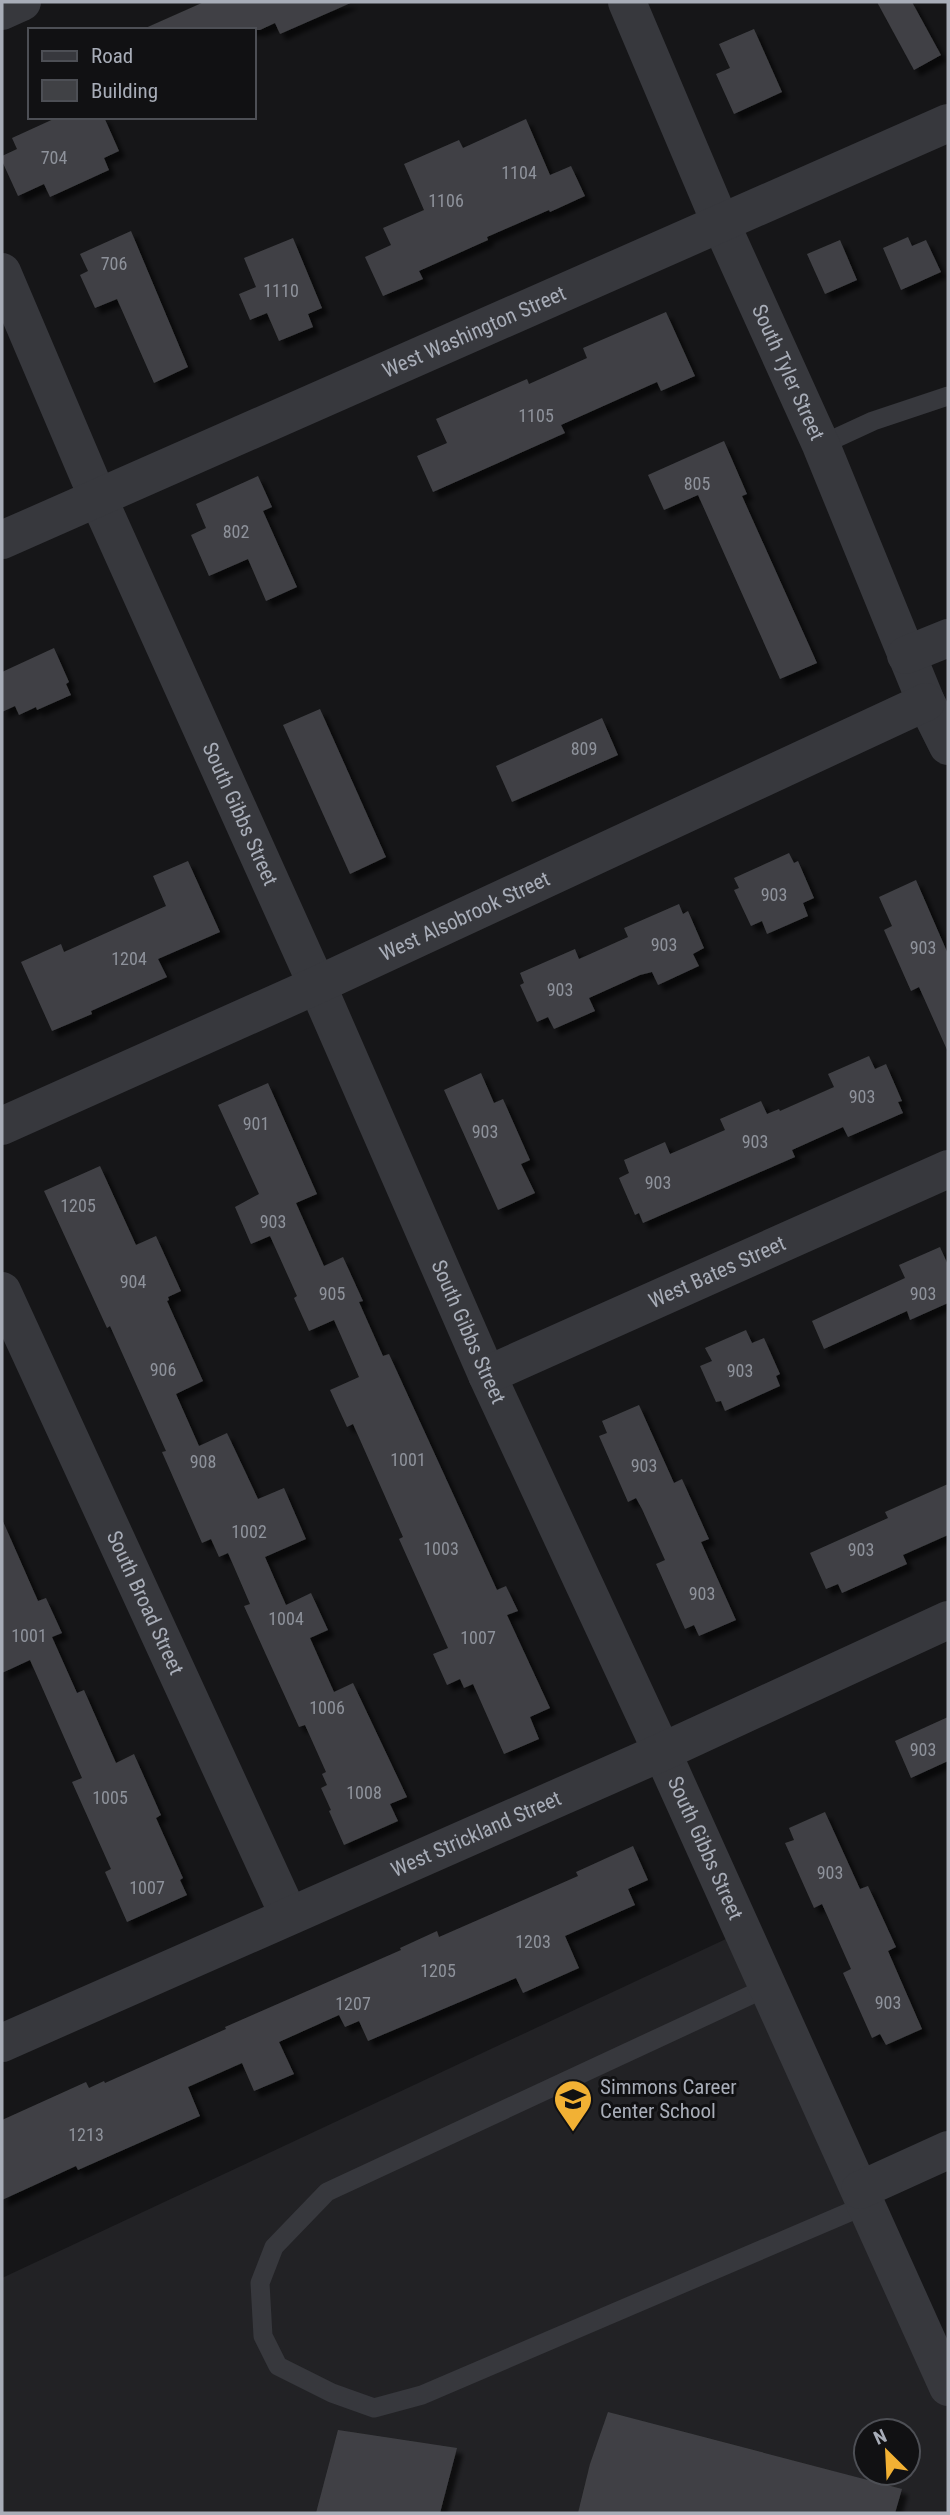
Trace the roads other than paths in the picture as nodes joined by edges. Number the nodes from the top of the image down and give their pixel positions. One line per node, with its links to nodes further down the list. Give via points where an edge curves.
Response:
1 (22, 2): 3 (street)
2 (627, 2): 5 (street, South Tyler Street)
3 (2, 11)
4 (948, 123): 5 (street, West Washington Street)
5 (721, 224): 8 (street, South Tyler Street); 9 (street, West Washington Street)
6 (2, 272): 9 (street, South Gibbs Street)
7 (948, 396): 8 (lane, via 873,421)
8 (821, 445): 12 (street, South Tyler Street)
9 (97, 498): 10 (street, West Washington Street); 15 (street, South Gibbs Street)
10 (2, 541)
11 (948, 638): 12 (street)
12 (906, 655): 13 (street, South Tyler Street)
13 (926, 702): 14 (street, South Tyler Street); 15 (street, West Alsobrook Street)
14 (948, 746)
15 (317, 985): 16 (street, West Alsobrook Street); 19 (street, South Gibbs Street)
16 (2, 1126)
17 (948, 1169): 19 (street, West Bates Street)
18 (2, 1291): 22 (street, South Broad Street)
19 (487, 1375): 21 (street, South Gibbs Street)
20 (948, 1620): 21 (street, West Strickland Street)
21 (662, 1752): 22 (street, West Strickland Street); 23 (street, South Gibbs Street)
22 (289, 1916): 24 (street, West Strickland Street)
23 (768, 1987): 26 (street, South Gibbs Street); 26 (lane, via 327,2192 274,2247 260,2283 263,2336 278,2366 374,2408 422,2395)
24 (2, 2043)
25 (948, 2150): 26 (street)
26 (863, 2197): 27 (street, South Gibbs Street)
27 (948, 2387)

